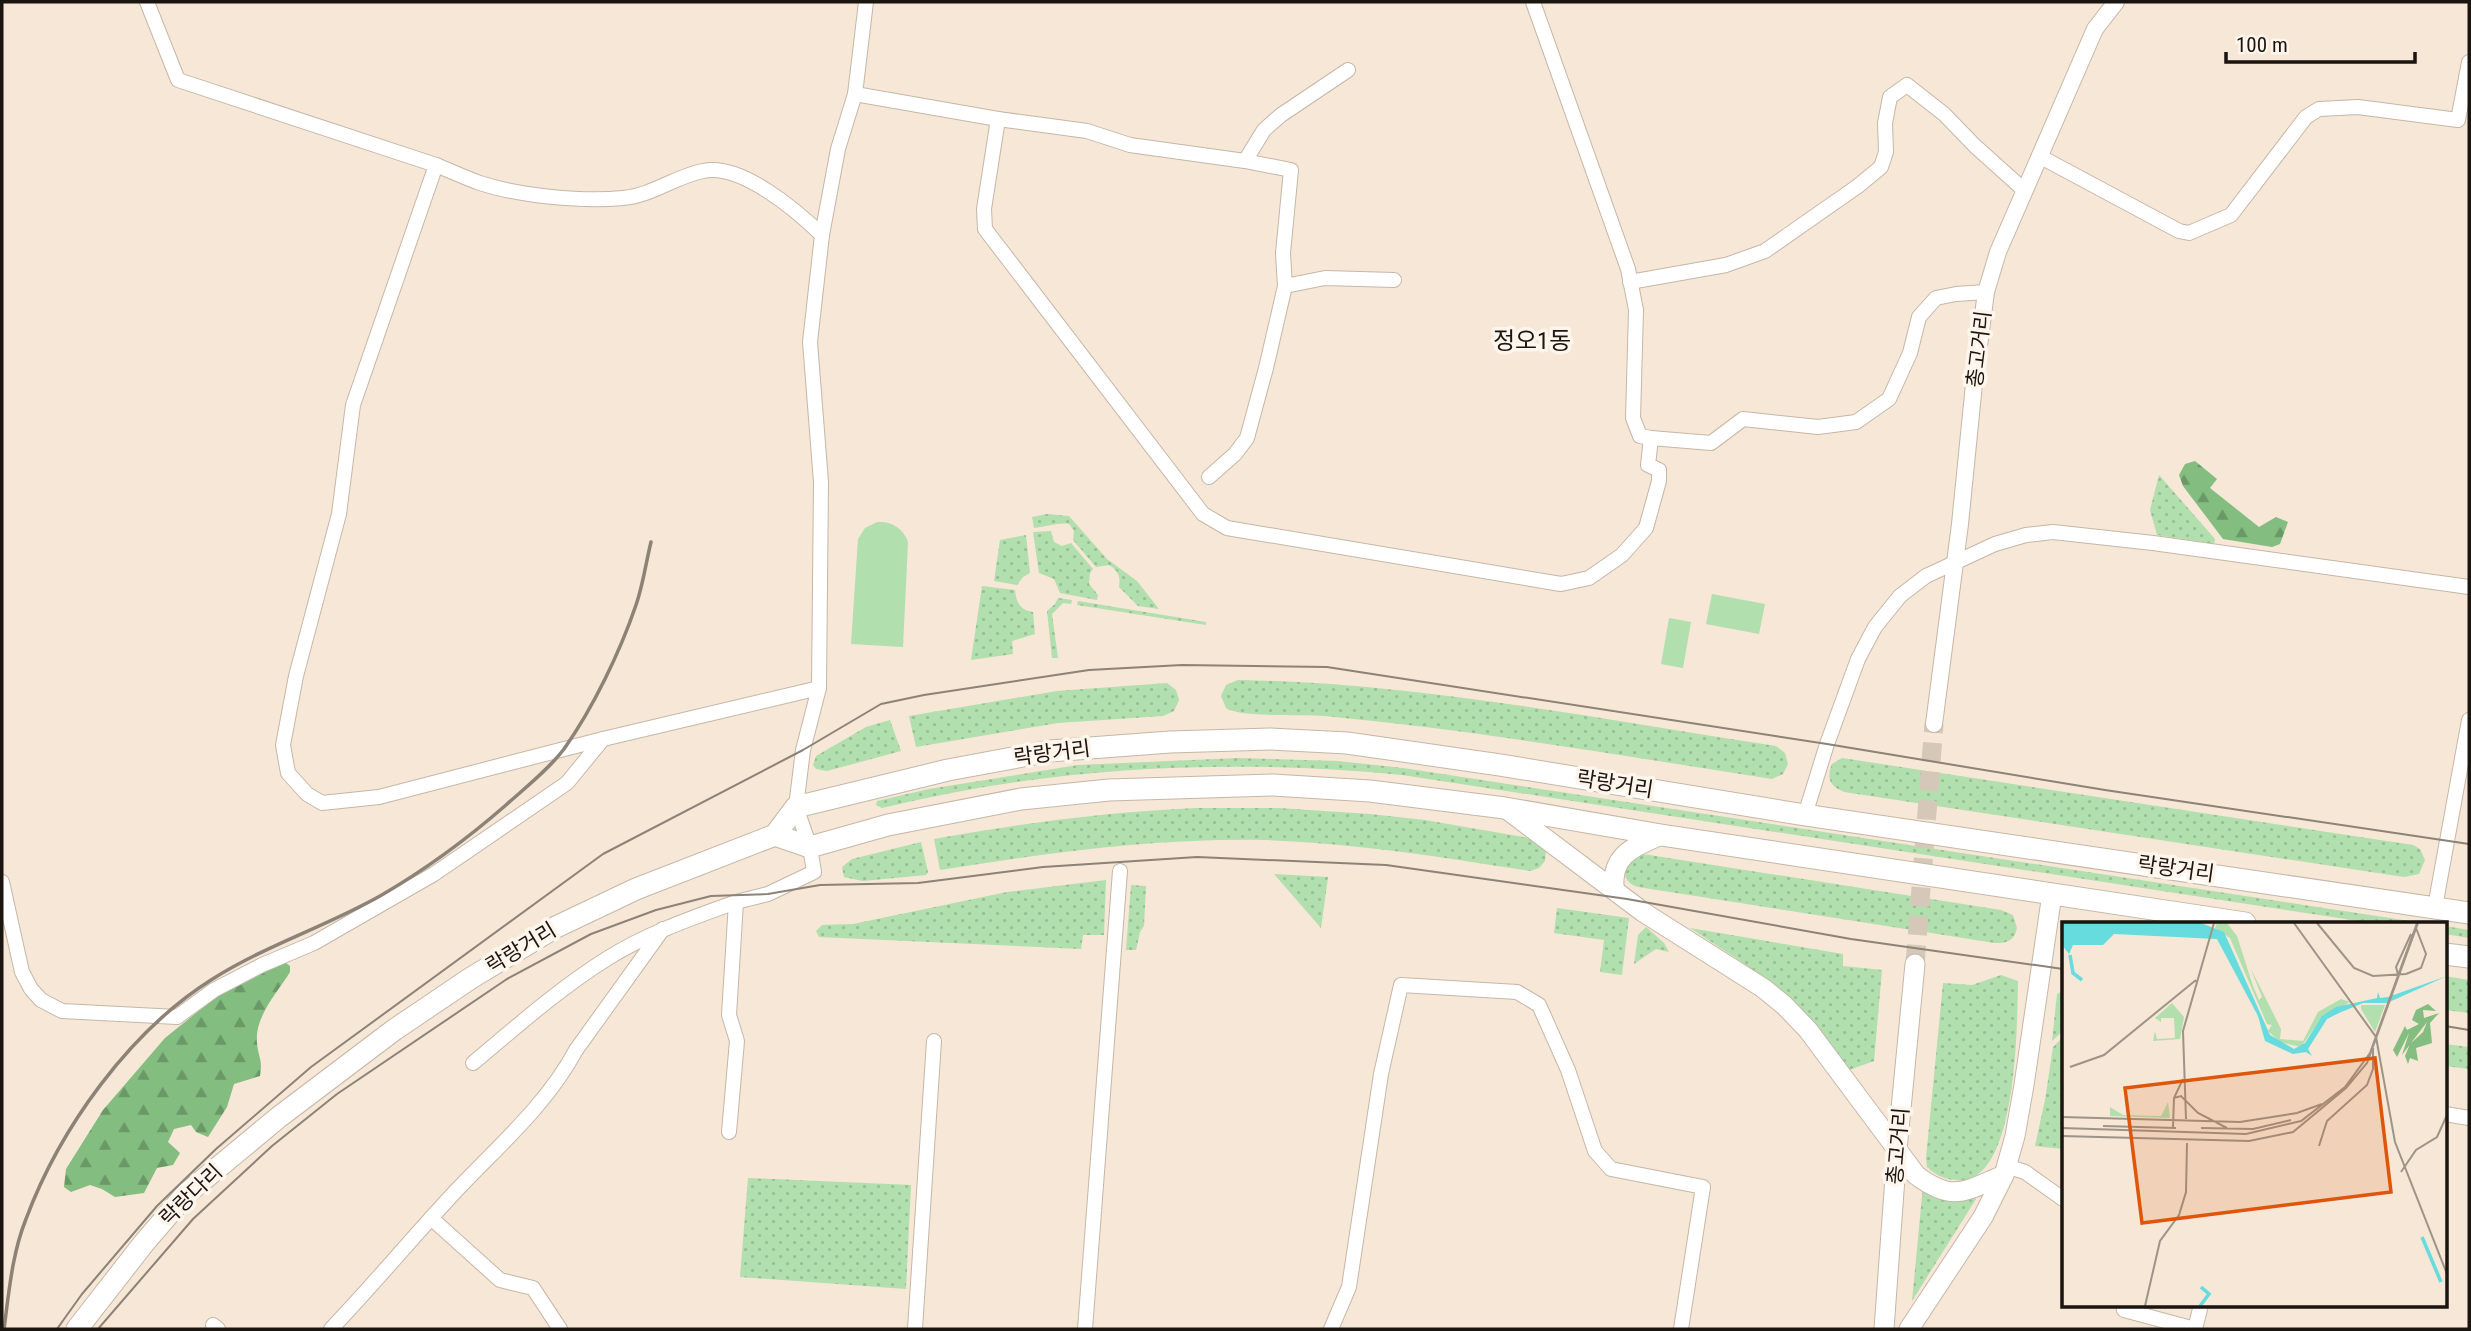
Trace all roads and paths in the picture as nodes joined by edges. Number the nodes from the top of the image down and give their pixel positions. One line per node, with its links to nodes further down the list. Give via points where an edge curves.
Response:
1 (147, 2): 11 (street, via 178,79)
2 (866, 2): 7 (street)
3 (1534, 2): 15 (street)
4 (2116, 2): 9 (street, 총고거리, via 2095,29)
5 (2469, 62): 9 (street, via 2458,120 2358,107 2319,109 2306,117 2231,215 2189,233)
6 (1349, 70): 10 (street, via 1280,115 1264,130)
7 (855, 94): 8 (street); 13 (street, via 838,149)
8 (998, 119): 10 (street, via 1087,131 1130,145); 18 (street, via 985,229 1203,514 1227,528 1561,584 1589,578 1622,555 1646,528 1659,481 1659,470 1647,460)
9 (2039, 156): 12 (street, 총고거리)
10 (1245, 161): 16 (street, via 1291,170)
11 (436, 165): 13 (street, via 512,192 583,198 639,195 704,170 728,173 750,181 797,211); 25 (street, via 353,405 339,514 296,676 283,745 288,773 322,803 367,799)
12 (2024, 190): 15 (street, via 1907,85 1890,97 1881,167 1858,186 1765,251 1726,265); 17 (street, 총고거리)
13 (822, 234): 22 (street, via 810,342 821,482)
14 (1394, 280): 16 (street, via 1325,278)
15 (1630, 282): 18 (street, via 1636,310 1633,418 1640,436)
16 (1284, 286): 19 (street, via 1247,438)
17 (1986, 292): 18 (street, via 1936,298 1919,317 1910,353 1889,398 1856,422 1818,427 1743,419 1711,443); 20 (street, 총고거리)
18 (1651, 439)
19 (1209, 477)
20 (1955, 564): 21 (street, via 1995,544 2053,532); 24 (street, 총고거리); 28 (street, via 1926,576 1900,597 1875,627 1858,659)
21 (2469, 587)
22 (819, 688): 25 (street); 26 (street, via 803,750)
23 (2469, 720): 37 (street)
24 (1934, 724)
25 (603, 739): 33 (street, via 567,783 434,874 314,943 214,990 177,1017 62,1011 41,1000 22,972)
26 (796, 807): 28 (main road, 락랑거리, via 1050,751 1270,739 1347,743); 29 (main road); 31 (street)
27 (1506, 808): 30 (main road, 락랑거리); 31 (main road, 락랑거리, via 1370,790 1273,785 1109,790 1021,799 888,825); 34 (main road)
28 (1805, 815): 37 (main road, 락랑거리)
29 (775, 835): 31 (main road); 46 (main road, 락랑거리, via 636,889 556,927 471,978)
30 (1661, 835): 34 (main road, via 1631,849 1618,862); 35 (main road, 락랑거리)
31 (810, 847): 36 (street, via 814,872 768,894)
32 (1119, 871): 60 (street)
33 (2, 882)
34 (1614, 889): 50 (main road, via 1784,1005 1808,1030)
35 (2052, 894): 39 (main road, 락랑거리); 51 (main road, via 2024,1085)
36 (736, 902): 40 (street); 49 (street, via 729,1016 737,1041)
37 (2435, 907): 38 (main road, 락랑거리)
38 (2469, 913)
39 (2238, 922)
40 (663, 929): 45 (street, via 608,958); 53 (street, via 541,1103)
41 (2446, 954): 42 (main road)
42 (2469, 957)
43 (1915, 964): 50 (main road, 총고거리)
44 (934, 1041): 59 (street)
45 (473, 1063)
46 (325, 1080): 56 (main road, 락랑다리, via 186,1194)
47 (2446, 1114): 48 (street)
48 (2469, 1118)
49 (729, 1132)
50 (1897, 1150): 51 (main road, via 1916,1175 1941,1191 1959,1192); 63 (main road, 총고거리)
51 (2005, 1170): 52 (street, via 2025,1172); 64 (main road, via 1983,1217)
52 (2062, 1198)
53 (431, 1218): 57 (street); 58 (street, via 500,1280 533,1288)
54 (2201, 1306): 65 (street)
55 (2124, 1310): 65 (street)
56 (77, 1329)
57 (331, 1329)
58 (560, 1329)
59 (915, 1329)
60 (1085, 1329)
61 (1331, 1329): 62 (street, via 1349,1287 1381,1074 1401,985 1517,992 1539,1005 1568,1070 1595,1151 1611,1169 1703,1187)
62 (1681, 1329)
63 (1884, 1329)
64 (1909, 1329)
65 (2195, 1329)

